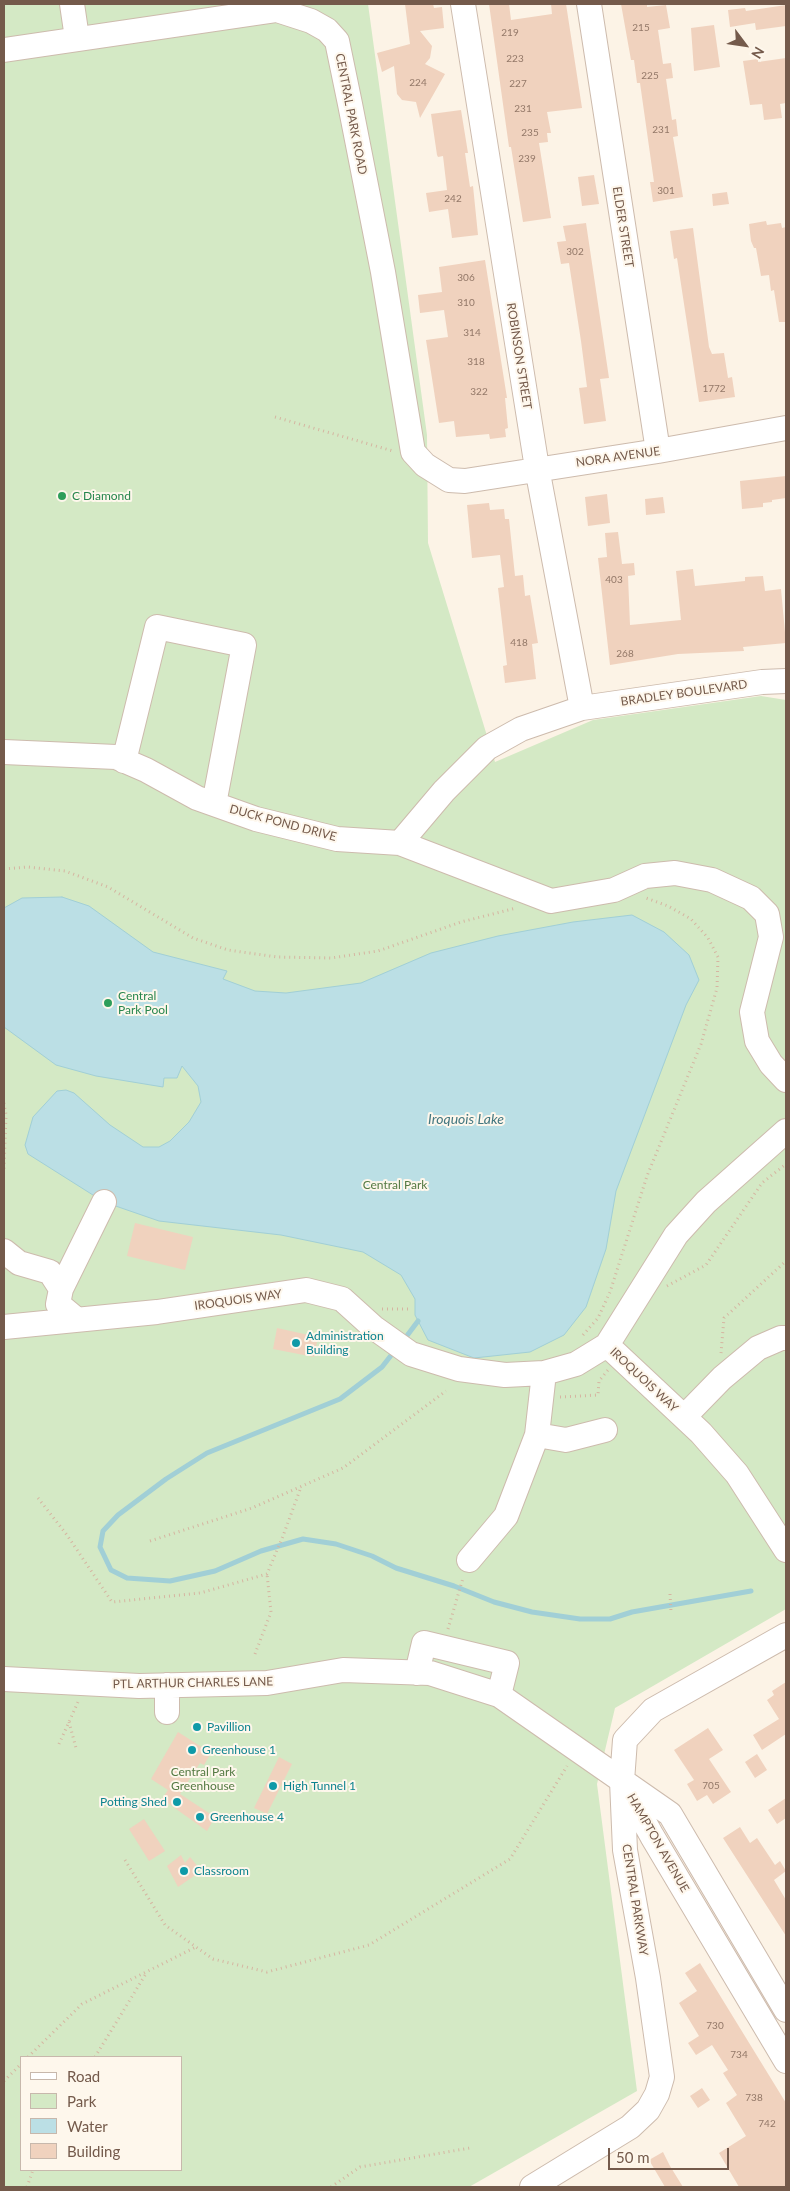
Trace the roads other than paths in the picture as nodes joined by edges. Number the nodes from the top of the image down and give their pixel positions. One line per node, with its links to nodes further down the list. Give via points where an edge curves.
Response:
1 (72, 4): 5 (street)
2 (463, 4): 9 (street, ROBINSON STREET)
3 (589, 4): 8 (street, ELDER STREET)
4 (276, 7): 5 (street, CENTRAL PARK ROAD); 10 (street, CENTRAL PARK ROAD, via 327,30 336,41 383,272 413,452)
5 (77, 38): 6 (street, CENTRAL PARK ROAD)
6 (4, 50)
7 (786, 428): 8 (street, NORA AVENUE)
8 (658, 451): 9 (street, NORA AVENUE)
9 (537, 468): 10 (street, NORA AVENUE, via 465,481); 12 (street, ROBINSON STREET)
10 (449, 480)
11 (786, 681): 12 (street, BRADLEY BOULEVARD)
12 (582, 708): 16 (street, via 521,729 487,748 444,791)
13 (4, 752): 14 (street, DUCK POND DRIVE, via 116,757)
14 (124, 761): 15 (street, DUCK POND DRIVE); 15 (street, via 157,627 244,645)
15 (214, 804): 16 (street, DUCK POND DRIVE, via 256,819 337,839)
16 (400, 843): 17 (street, DUCK POND DRIVE, via 551,901 614,890 645,876 675,873 712,880 751,898 766,914 771,937 752,1012 756,1041)
17 (786, 1080)
18 (786, 1131): 25 (street, via 706,1202 676,1235)
19 (104, 1202): 21 (street)
20 (4, 1251): 21 (street, via 19,1263 50,1272)
21 (61, 1289): 22 (street, via 58,1304)
22 (76, 1319): 23 (street, IROQUOIS WAY); 26 (street, IROQUOIS WAY, via 156,1312 306,1290 342,1299 373,1328 410,1354 459,1369 505,1375)
23 (4, 1326)
24 (786, 1338): 27 (street, via 758,1348 722,1378)
25 (607, 1345): 26 (street, IROQUOIS WAY, via 576,1364); 27 (street, IROQUOIS WAY)
26 (544, 1373): 29 (street)
27 (684, 1417): 30 (street, IROQUOIS WAY, via 737,1474)
28 (604, 1430): 29 (street, via 566,1440)
29 (537, 1435): 31 (street, via 506,1516)
30 (786, 1550)
31 (466, 1570)
32 (786, 1635): 38 (street, CENTRAL PARKWAY, via 653,1710 625,1740)
33 (417, 1673): 35 (street, PTL ARTHUR CHARLES LANE, via 343,1670 267,1683); 36 (street, PTL ARTHUR CHARLES LANE, via 430,1673); 36 (street, via 424,1643 507,1663)
34 (4, 1679): 35 (street, PTL ARTHUR CHARLES LANE, via 86,1685)
35 (167, 1685): 37 (street)
36 (499, 1695): 38 (street, PTL ARTHUR CHARLES LANE)
37 (167, 1712)
38 (622, 1781): 39 (street, HAMPTON AVENUE, via 670,1814); 40 (street, HAMPTON AVENUE); 43 (street, CENTRAL PARKWAY, via 625,1850 662,2076 648,2110 630,2127)
39 (717, 1891): 40 (street, HAMPTON AVENUE); 41 (street, HAMPTON AVENUE)
40 (694, 1903): 42 (street, HAMPTON AVENUE)
41 (786, 2010)
42 (786, 2061)
43 (537, 2186)

